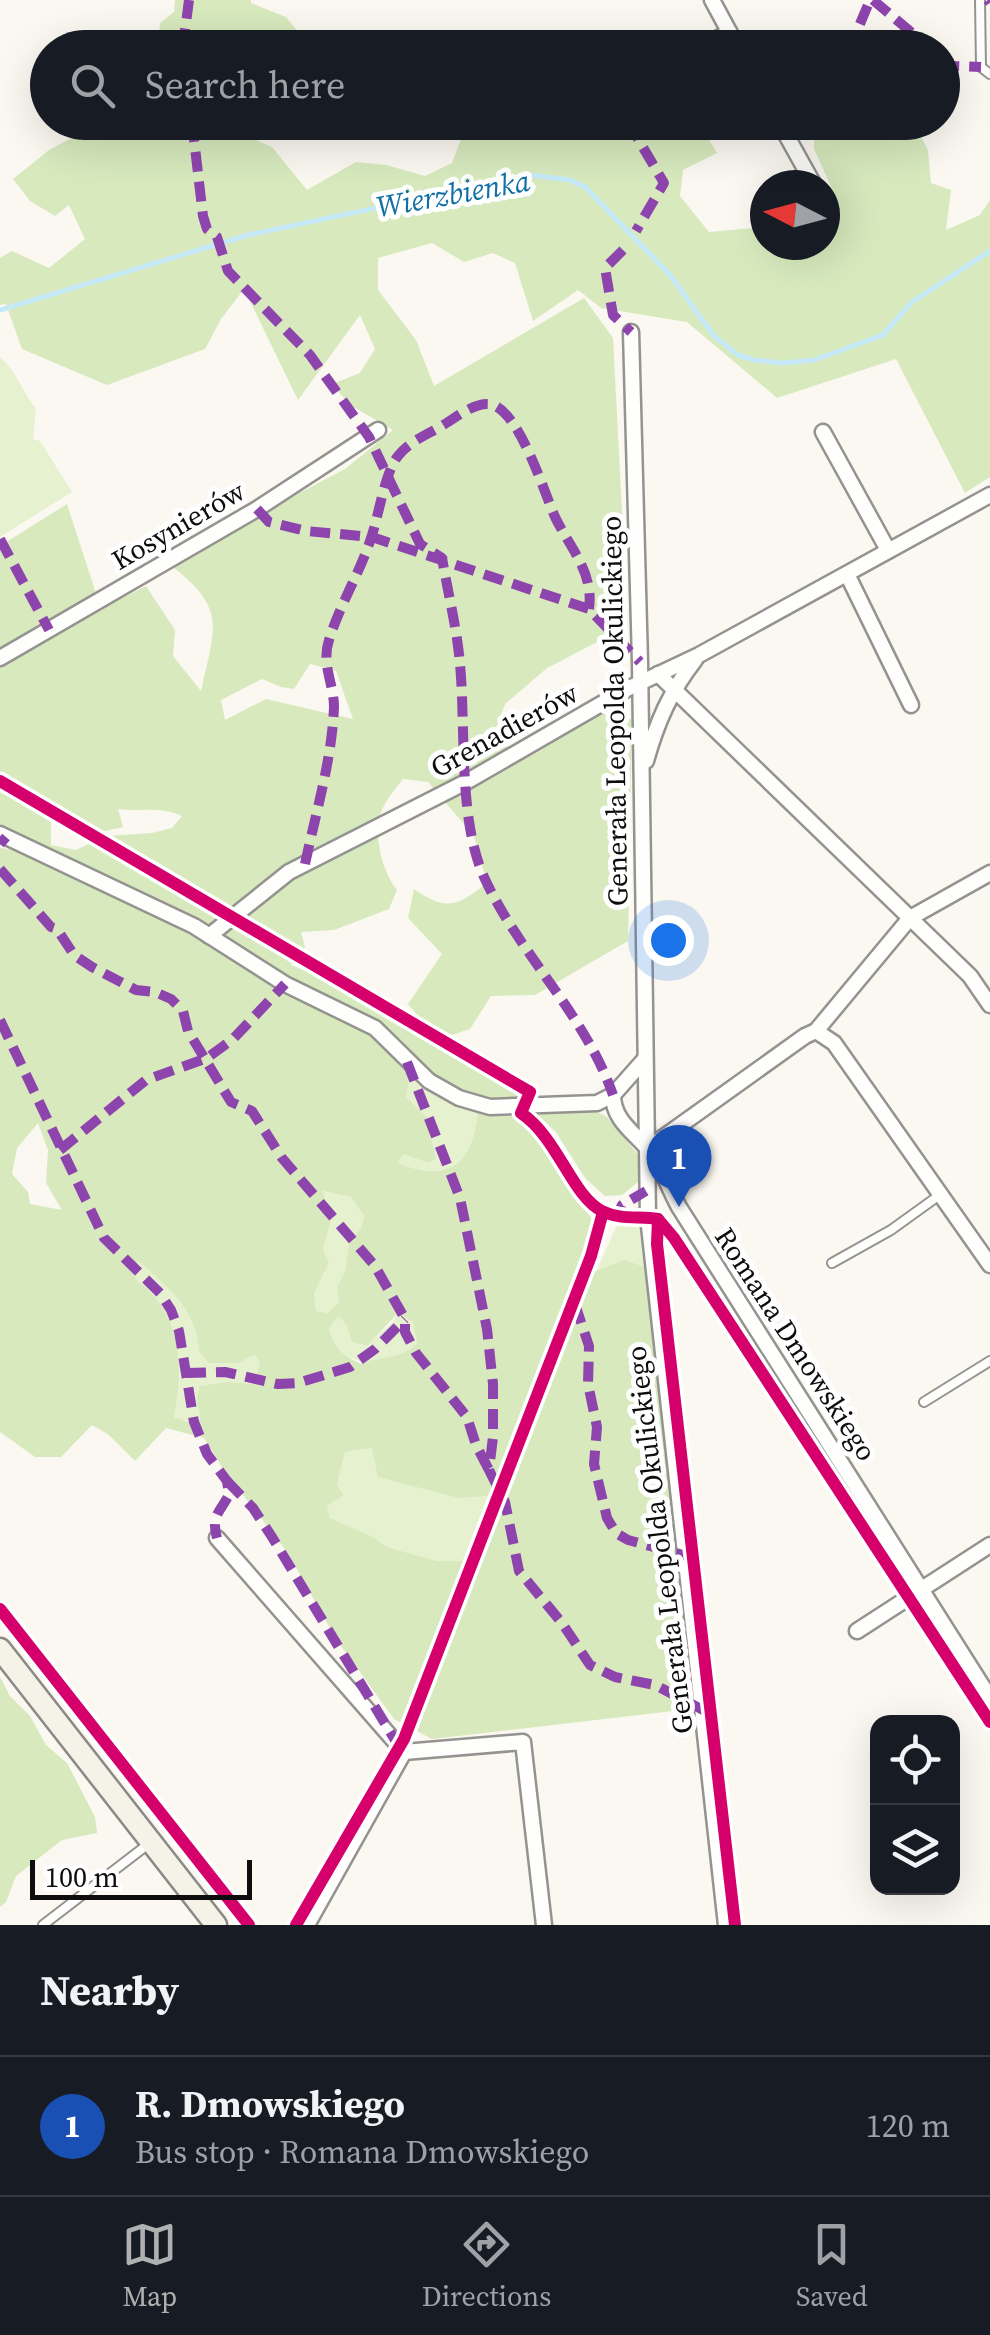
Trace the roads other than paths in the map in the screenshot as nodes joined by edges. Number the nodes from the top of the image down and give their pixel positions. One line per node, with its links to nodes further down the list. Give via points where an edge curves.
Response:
1 (712, 0): 3 (street)
2 (980, 0): 4 (lane, via 981,66)
3 (728, 30)
4 (990, 74)
5 (789, 140): 6 (street)
6 (806, 170)
7 (631, 332): 16 (street, Generała Leopolda Okulickiego)
8 (378, 430): 14 (street, Kosynierów)
9 (823, 432): 11 (street)
10 (990, 495): 11 (street, Grenadierów)
11 (888, 550): 12 (street, Grenadierów)
12 (847, 574): 13 (street, Grenadierów); 18 (street)
13 (700, 655): 15 (street, Grenadierów); 17 (street)
14 (0, 658)
15 (658, 674): 16 (street, Grenadierów); 17 (street)
16 (640, 682): 19 (street, Generała Leopolda Okulickiego); 23 (street, Grenadierów, via 466,782 289,872)
17 (673, 688): 19 (street); 22 (street)
18 (911, 705)
19 (642, 776): 26 (street, Generała Leopolda Okulickiego)
20 (0, 834): 23 (street)
21 (990, 873): 22 (street)
22 (910, 918): 24 (street); 25 (street)
23 (209, 936): 27 (street, via 285,984 375,1028 429,1081 458,1098 490,1107 597,1103)
24 (990, 1005)
25 (816, 1032): 28 (street); 29 (street, via 834,1043)
26 (644, 1060): 27 (street); 28 (street, Generała Leopolda Okulickiego)
27 (613, 1094): 28 (street, Romana Dmowskiego, via 613,1108)
28 (647, 1148): 36 (street, Romana Dmowskiego); 46 (street, Generała Leopolda Okulickiego, via 648,1217)
29 (941, 1194): 30 (lane); 31 (street)
30 (832, 1263)
31 (990, 1265)
32 (990, 1361): 33 (lane)
33 (924, 1402)
34 (217, 1538): 40 (street)
35 (990, 1546): 36 (street)
36 (924, 1591): 37 (street); 39 (street, Romana Dmowskiego)
37 (857, 1632)
38 (0, 1649): 41 (street)
39 (990, 1698)
40 (404, 1752): 44 (street); 45 (street, via 523,1742)
41 (150, 1842): 42 (lane); 43 (street)
42 (44, 1925)
43 (216, 1925)
44 (307, 1925)
45 (544, 1925)
46 (726, 1925)

